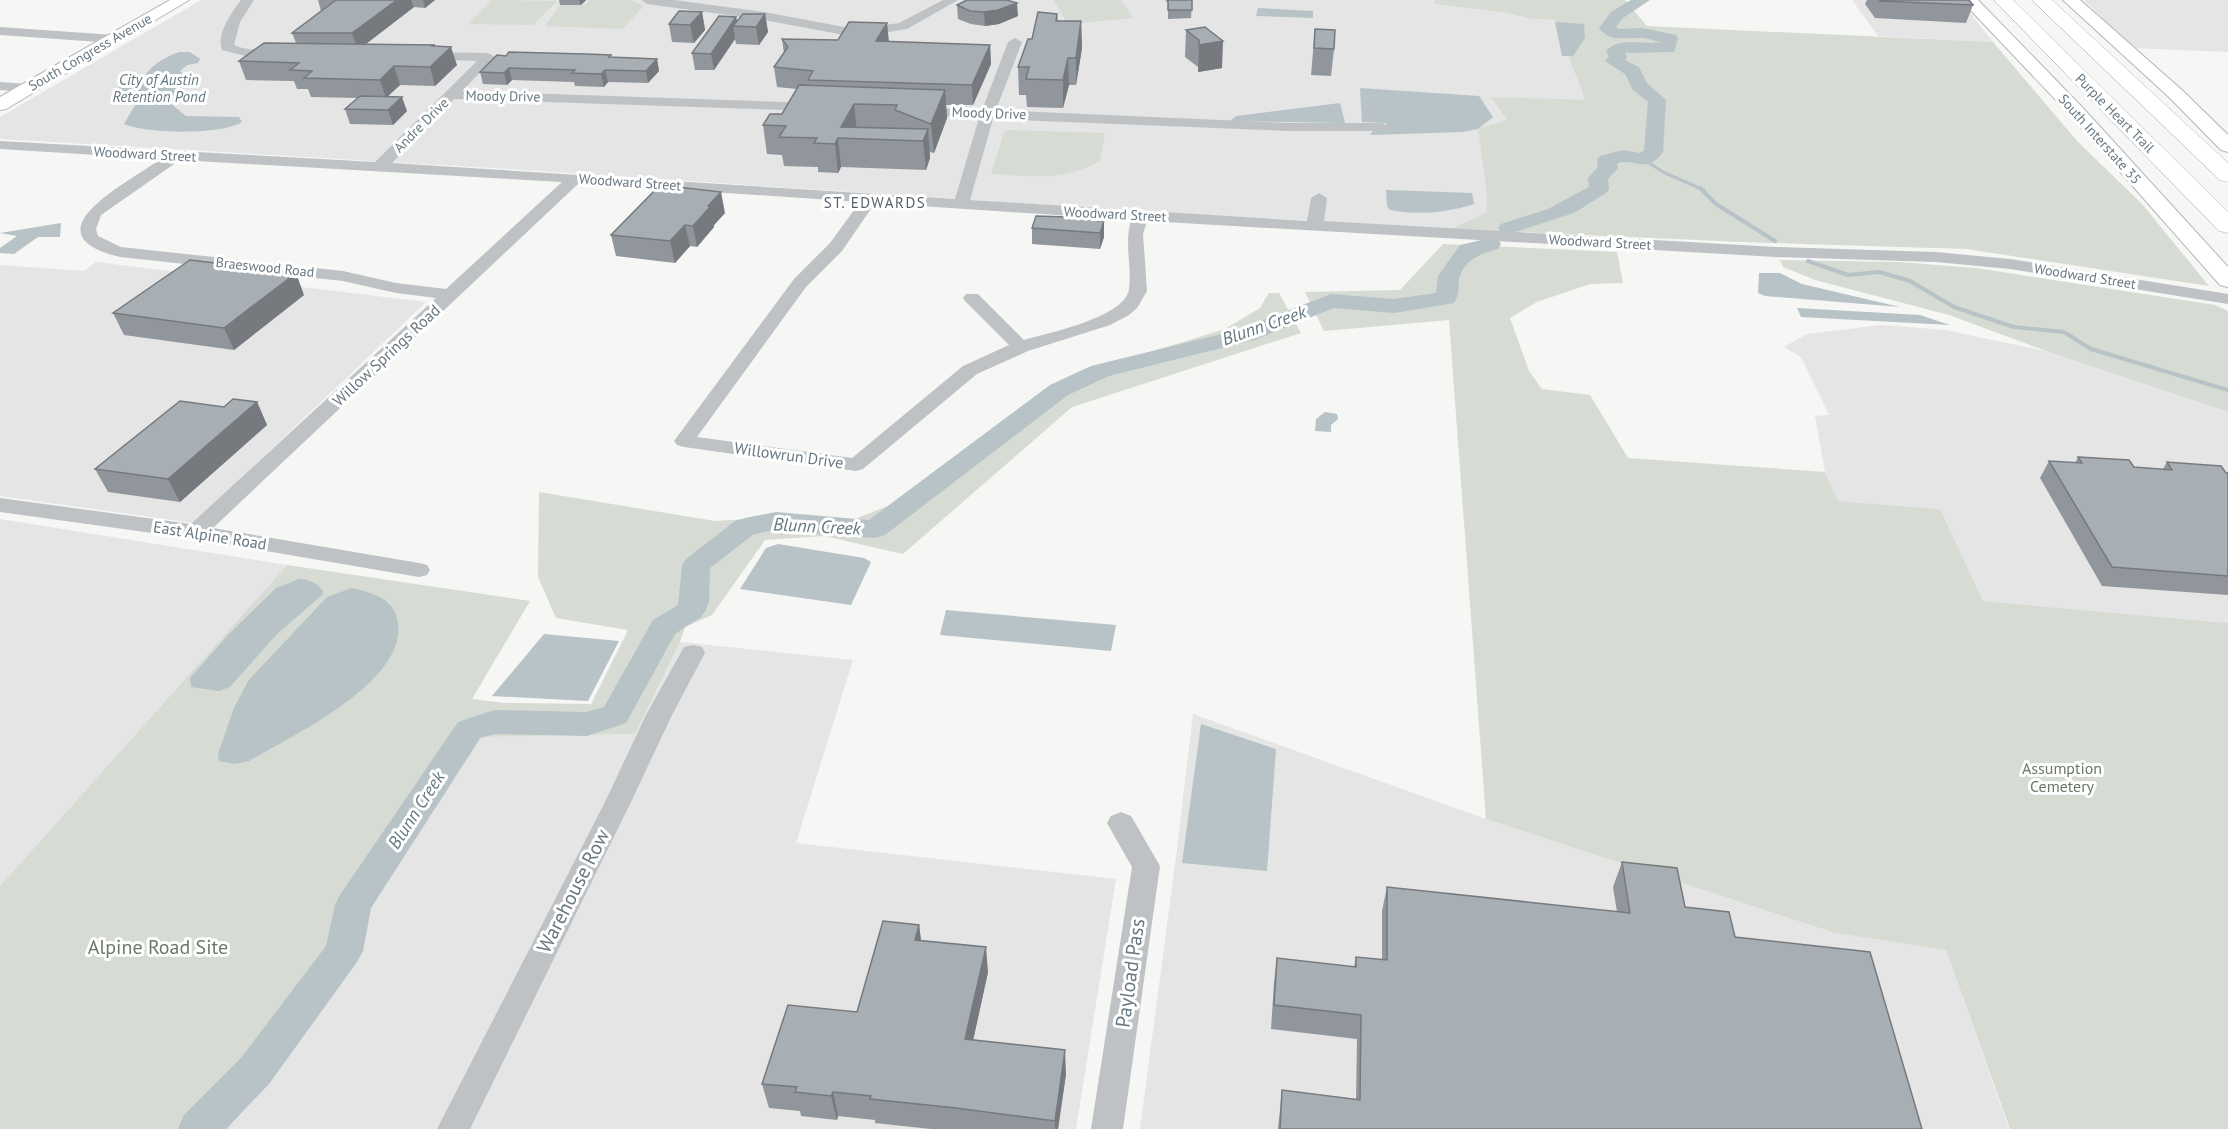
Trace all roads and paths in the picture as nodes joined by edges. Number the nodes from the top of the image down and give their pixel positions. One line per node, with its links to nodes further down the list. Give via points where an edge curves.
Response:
1 (181, 0): 11 (main road, South Congress Avenue)
2 (248, 0): 13 (street, via 227,47 249,54)
3 (647, 0): 4 (street, via 864,32 902,26)
4 (952, 0)
5 (1969, 0): 36 (main road, South Interstate 35, via 2076,111)
6 (1981, 0): 21 (highway, via 2023,42)
7 (2003, 0): 21 (highway, Purple Heart Trail)
8 (2071, 0): 25 (main road)
9 (2052, 3): 25 (highway, via 2090,27); 28 (highway, Purple Heart Trail)
10 (0, 31): 11 (street)
11 (114, 39): 16 (main road, South Congress Avenue)
12 (1015, 42): 22 (street)
13 (293, 54)
14 (412, 55): 17 (street, Andre Drive, via 488,57)
15 (0, 86): 16 (street)
16 (29, 88): 18 (main road, South Congress Avenue)
17 (450, 95): 19 (street, Moody Drive); 27 (street, Andre Drive)
18 (0, 105)
19 (834, 108)
20 (897, 110): 22 (street, Moody Drive)
21 (2112, 110): 35 (highway, Purple Heart Trail)
22 (989, 113): 23 (street, Moody Drive, via 1289,127); 32 (street, via 971,161)
23 (1383, 127)
24 (0, 145): 26 (street, Woodward Street)
25 (2228, 146)
26 (177, 155): 27 (street, Woodward Street); 37 (street, Braeswood Road, via 95,212 88,221 90,239 120,252 343,276)
27 (379, 167): 29 (street, Woodward Street)
28 (2228, 175)
29 (575, 178): 31 (street, Woodward Street); 37 (street, Willow Springs Road)
30 (1319, 198): 34 (street)
31 (870, 199): 32 (street, Woodward Street); 40 (street, Willowrun Drive, via 836,247 800,283 684,441 856,465 970,370)
32 (961, 205): 33 (street, Woodward Street)
33 (1140, 216): 34 (street, Woodward Street); 40 (street, Willowrun Drive, via 1135,234 1138,291 1131,304 1104,321)
34 (1315, 225): 39 (street, Woodward Street, via 1776,252 1936,257 2010,264)
35 (2228, 226)
36 (2228, 280)
37 (450, 295): 42 (street, Willow Springs Road)
38 (972, 298): 40 (street)
39 (2228, 299)
40 (1021, 347)
41 (0, 505): 42 (street, East Alpine Road)
42 (196, 532): 43 (street, East Alpine Road)
43 (419, 570)
44 (693, 653): 46 (street, Warehouse Row)
45 (1121, 824): 47 (street, Payload Pass, via 1146,866)
46 (453, 1129)
47 (1107, 1129)

